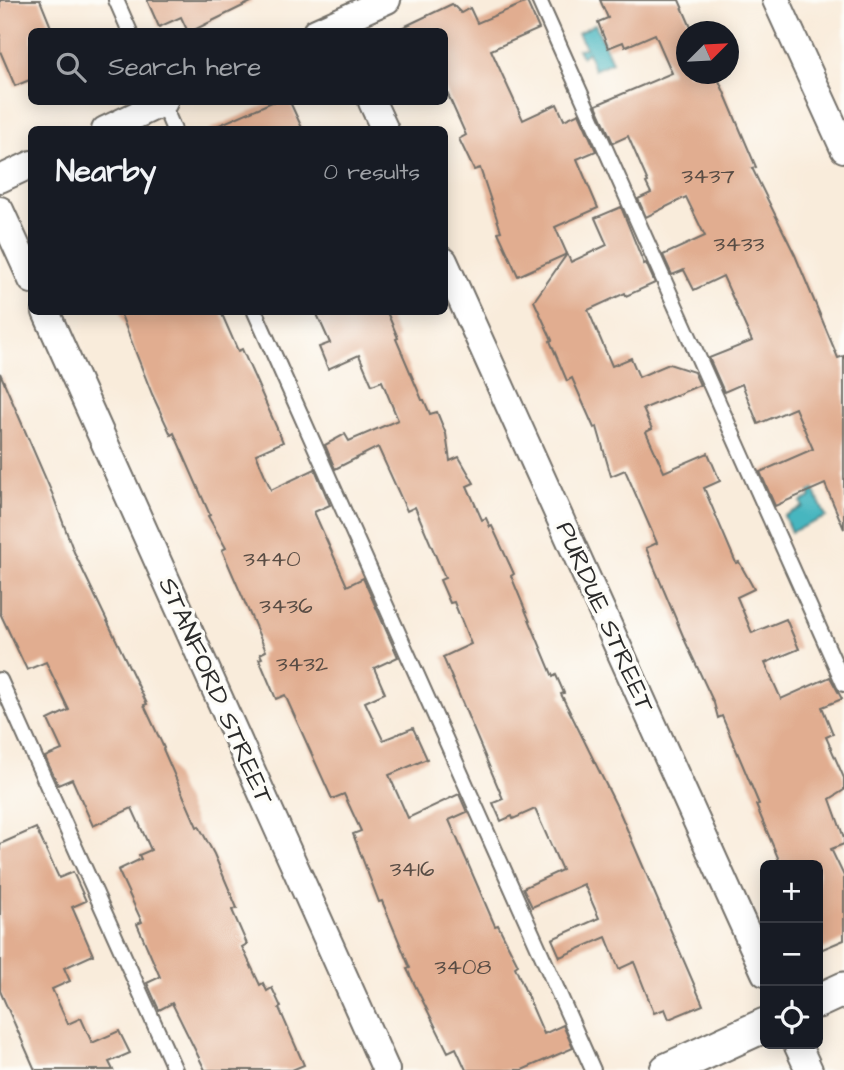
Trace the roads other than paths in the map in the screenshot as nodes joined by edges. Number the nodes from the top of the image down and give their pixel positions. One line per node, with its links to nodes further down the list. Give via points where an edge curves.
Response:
1 (116, 0): 6 (lane)
2 (387, 0): 5 (street)
3 (539, 0): 22 (lane)
4 (776, 0): 13 (street)
5 (330, 21)
6 (128, 28)
7 (157, 105): 10 (street)
8 (164, 105): 11 (lane)
9 (374, 105): 12 (street)
10 (113, 126)
11 (172, 126)
12 (383, 126)
13 (844, 149)
14 (28, 166): 15 (street)
15 (0, 179)
16 (0, 210): 18 (street)
17 (448, 270): 23 (street, PURDUE STREET)
18 (28, 271)
19 (47, 315): 29 (street, STANFORD STREET)
20 (256, 315): 30 (lane)
21 (0, 680): 28 (lane)
22 (844, 684)
23 (760, 962)
24 (844, 989): 25 (street)
25 (823, 999)
26 (760, 1027): 31 (street)
27 (799, 1049): 32 (street)
28 (175, 1070)
29 (386, 1070)
30 (593, 1070)
31 (667, 1070)
32 (809, 1070)

